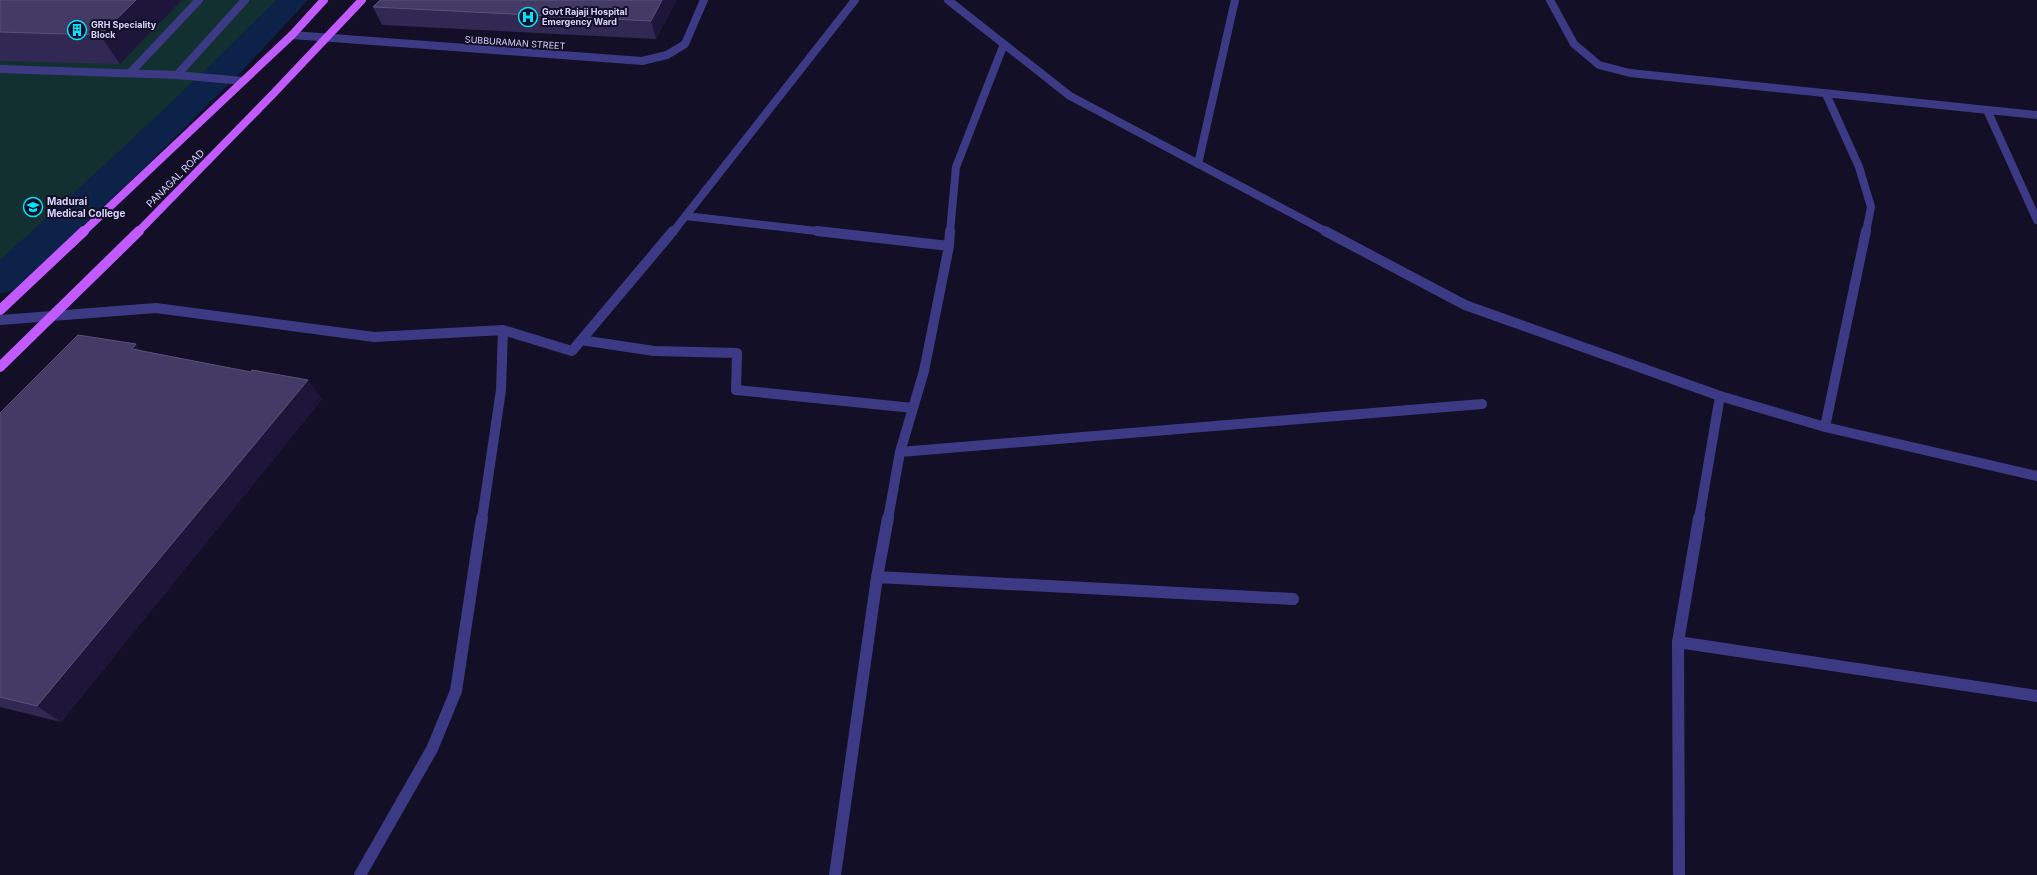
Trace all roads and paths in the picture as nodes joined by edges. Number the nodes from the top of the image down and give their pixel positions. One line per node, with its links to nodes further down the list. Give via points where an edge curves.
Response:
1 (199, 0): 14 (street)
2 (245, 0): 15 (street)
3 (324, 0): 10 (main road)
4 (362, 0): 11 (main road, PANAGAL ROAD)
5 (704, 0): 11 (street, SUBBURAMAN STREET, via 685,44 667,55 642,61)
6 (855, 0): 21 (street)
7 (948, 0): 12 (street)
8 (1235, 0): 20 (street)
9 (1550, 0): 17 (street, via 1574,44 1599,65 1630,73)
10 (292, 35): 11 (street, SUBBURAMAN STREET); 16 (main road)
11 (326, 38): 25 (main road, PANAGAL ROAD)
12 (1004, 44): 20 (street, via 1070,96); 23 (street, via 956,167)
13 (0, 69): 14 (street)
14 (130, 73): 15 (street)
15 (176, 75): 16 (street)
16 (243, 81): 24 (main road)
17 (1826, 94): 18 (street); 33 (street, via 1859,167 1871,207)
18 (1987, 110): 19 (street); 22 (street)
19 (2037, 115)
20 (1198, 164): 30 (street, via 1465,305)
21 (686, 216): 23 (street); 28 (street)
22 (2037, 220)
23 (949, 246): 32 (street, via 924,371)
24 (0, 310)
25 (54, 315): 26 (street); 27 (street, via 156,308 374,337); 29 (main road, PANAGAL ROAD)
26 (0, 320)
27 (503, 330): 28 (street, via 572,351); 40 (street, via 501,390 456,691 432,749)
28 (581, 340): 32 (street, via 654,351 737,353 736,390)
29 (0, 368)
30 (1720, 396): 33 (street); 38 (street)
31 (1482, 404): 34 (street)
32 (913, 408): 34 (street)
33 (1825, 427): 35 (street)
34 (900, 452): 36 (street)
35 (2037, 476)
36 (877, 577): 37 (street); 41 (street)
37 (1293, 598)
38 (1678, 642): 39 (street); 42 (street)
39 (2037, 696)
40 (360, 875)
41 (835, 875)
42 (1679, 875)

